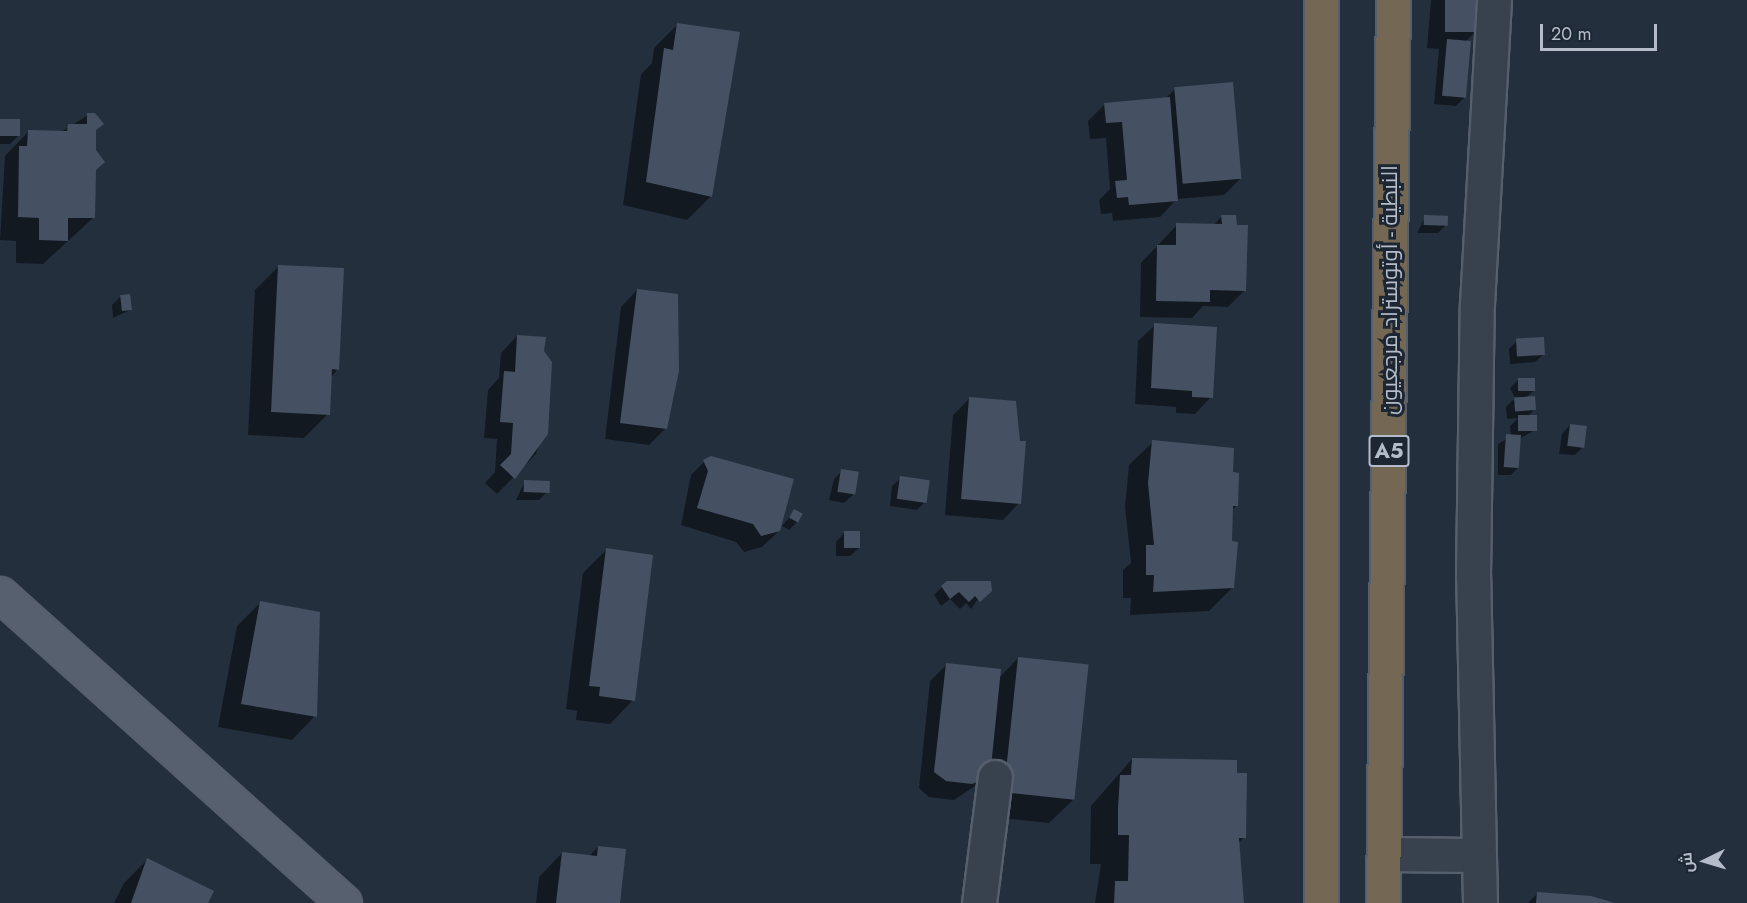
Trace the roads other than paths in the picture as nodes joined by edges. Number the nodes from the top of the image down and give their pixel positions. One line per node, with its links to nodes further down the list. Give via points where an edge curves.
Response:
1 (1321, 0): 10 (highway)
2 (1394, 0): 6 (highway, النبطية - أوتوستراد مرجعيون / A5)
3 (1494, 0): 7 (street, via 1477,304)
4 (0, 594): 8 (main road)
5 (995, 777): 9 (street)
6 (1384, 854): 7 (street); 11 (highway, النبطية - أوتوستراد مرجعيون / A5)
7 (1476, 855): 12 (street)
8 (344, 903)
9 (979, 903)
10 (1321, 903)
11 (1383, 903)
12 (1480, 903)

